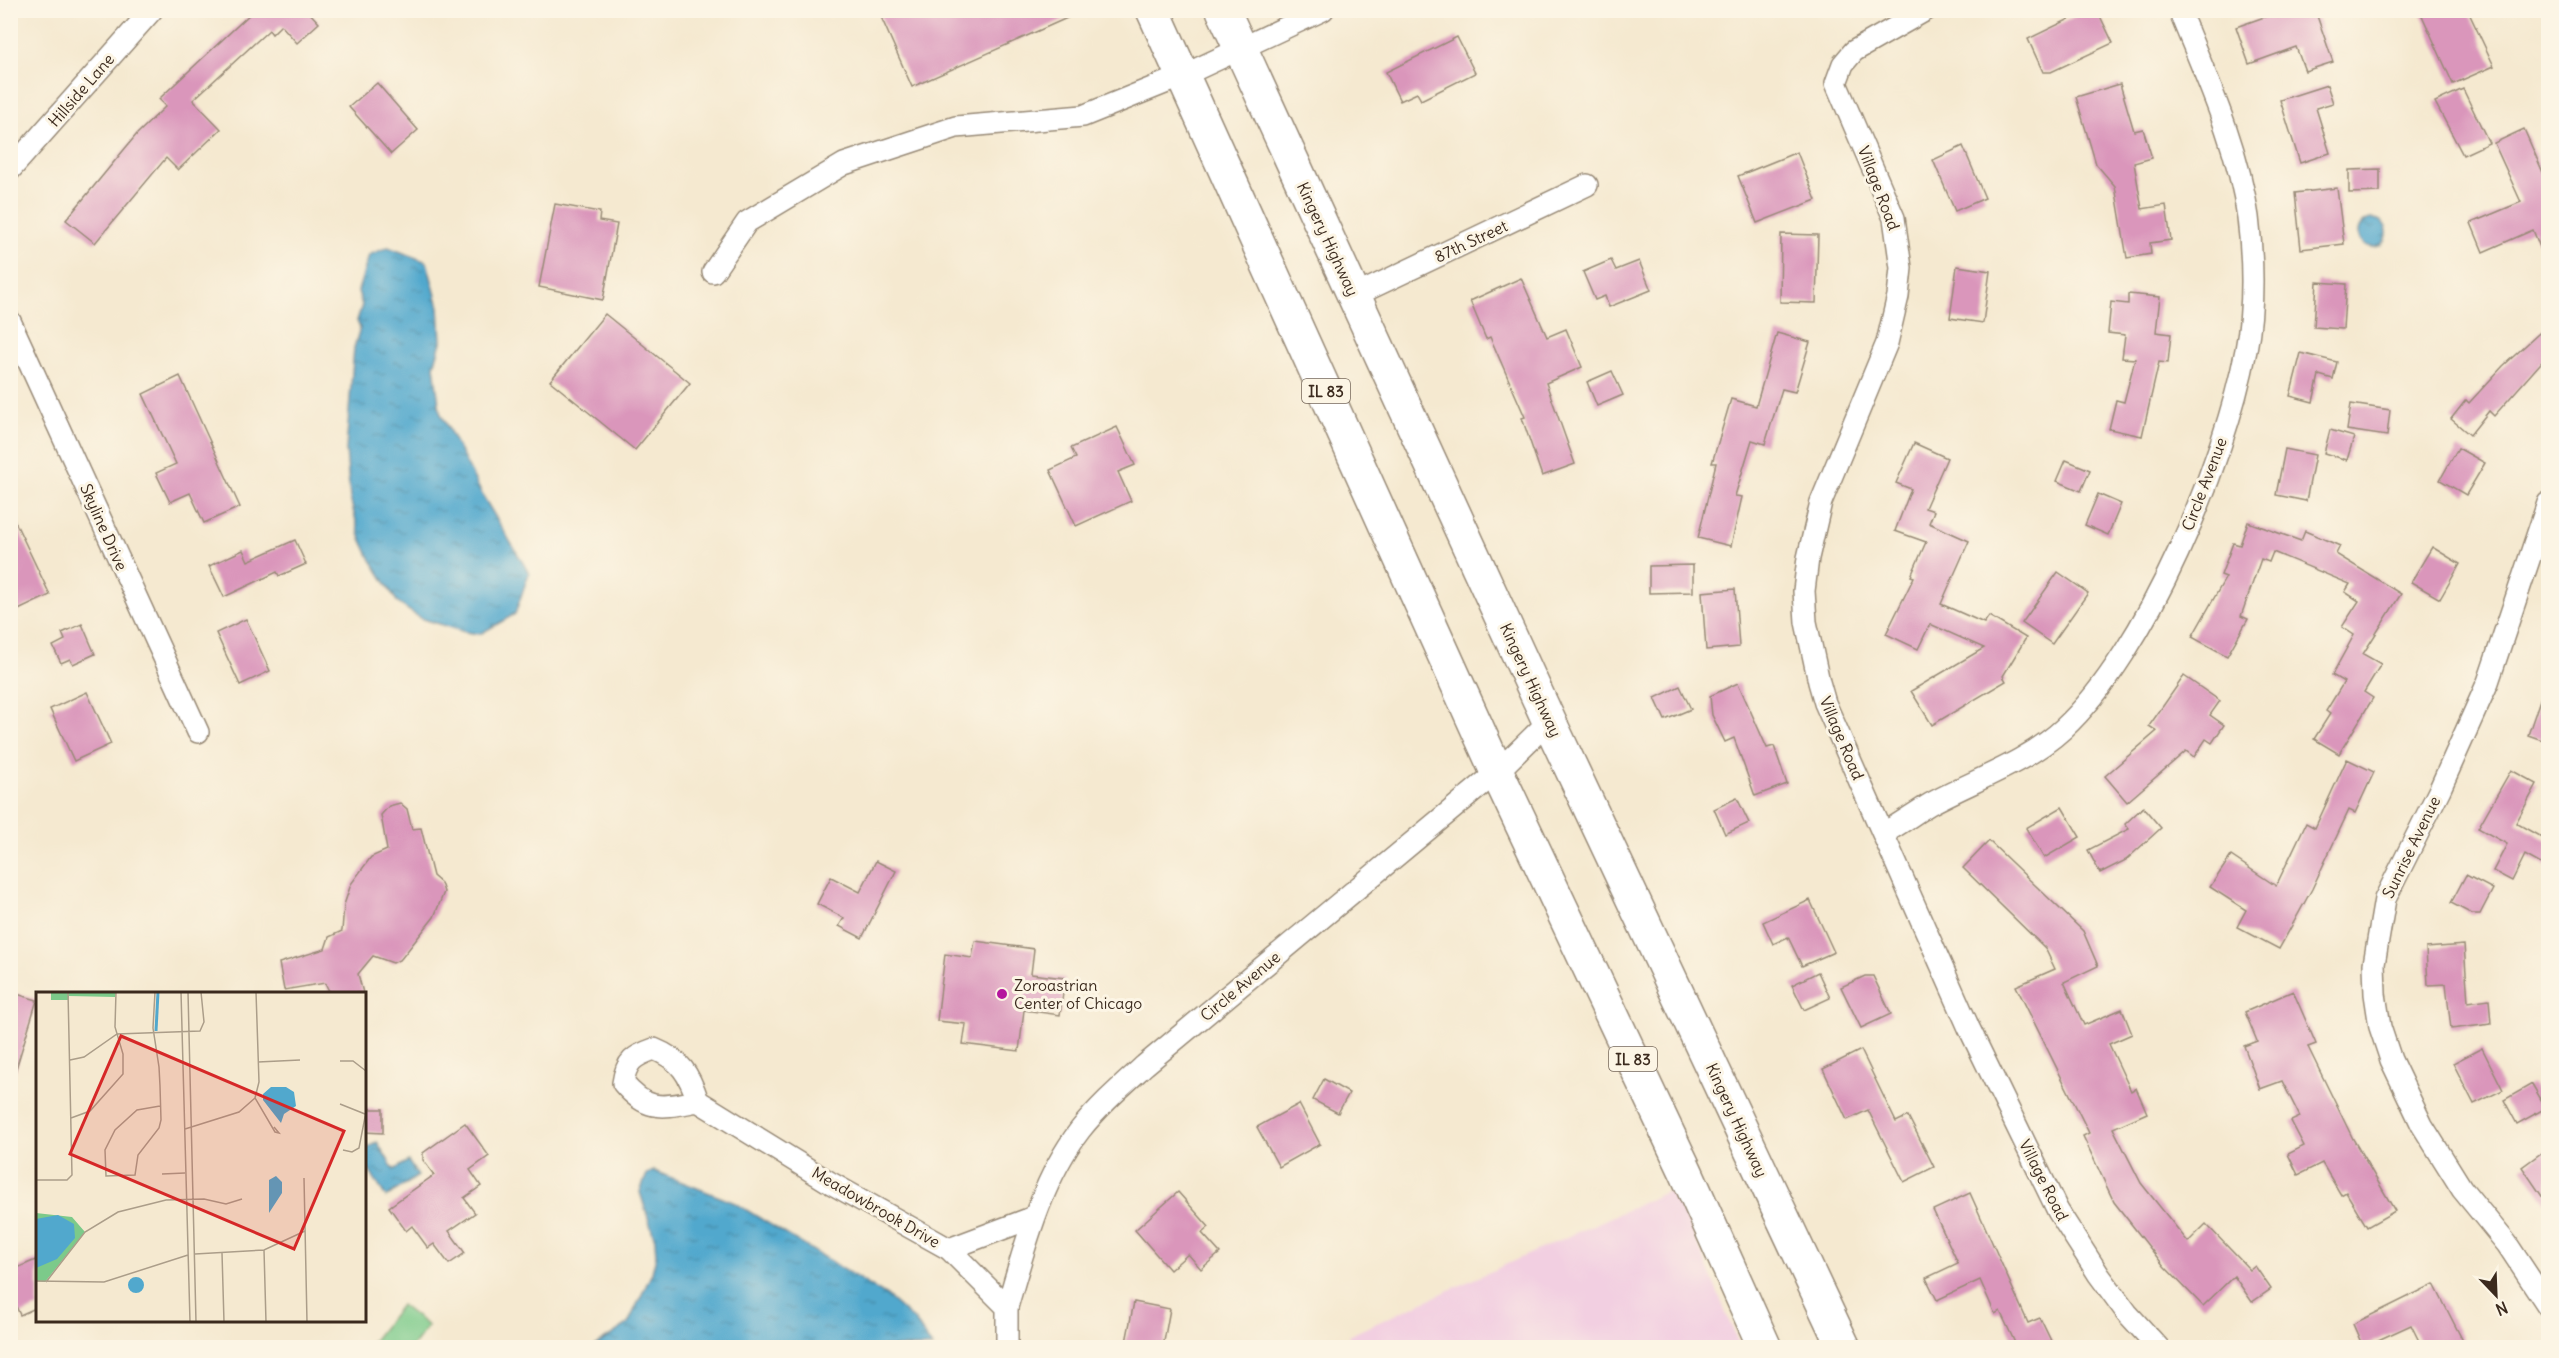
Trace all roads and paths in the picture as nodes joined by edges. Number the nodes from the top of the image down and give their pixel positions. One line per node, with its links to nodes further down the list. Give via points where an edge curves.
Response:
1 (152, 10): 9 (street, Hillside Lane)
2 (1153, 10): 8 (main road, IL 83)
3 (1223, 10): 7 (main road, Kingery Highway)
4 (1323, 10): 7 (street)
5 (1926, 10): 18 (street, Village Road, via 1854,51 1843,64 1836,83 1894,218 1901,268 1887,343 1821,502 1804,591 1806,622 1826,703)
6 (2179, 10): 18 (street, Circle Avenue, via 2231,145 2248,218 2251,296 2246,348 2229,422 2179,550 2090,703 2061,731 2016,761)
7 (1240, 49): 8 (street); 12 (main road, Kingery Highway)
8 (1182, 76): 11 (street, via 1083,116 956,126 844,164 747,222); 17 (main road, IL 83)
9 (10, 170)
10 (1587, 185): 12 (street, 87th Street)
11 (713, 272)
12 (1354, 296): 15 (main road, Kingery Highway)
13 (10, 321): 16 (street, Skyline Drive)
14 (2548, 503): 22 (street, Sunrise Avenue, via 2488,682 2385,899 2374,974 2380,1027 2422,1125 2462,1189 2507,1245)
15 (1549, 721): 17 (street, Circle Avenue); 26 (main road, Kingery Highway)
16 (198, 732)
17 (1497, 772): 20 (street, Circle Avenue, via 1120,1087 1071,1145); 25 (main road, IL 83)
18 (1884, 833): 27 (street, Village Road, via 1969,1028 2058,1211 2099,1275)
19 (699, 1101): 21 (street, Meadowbrook Drive, via 829,1182)
20 (1034, 1217): 21 (street); 23 (street, Circle Avenue)
21 (949, 1249): 23 (street, Meadowbrook Drive)
22 (2548, 1306)
23 (1006, 1307): 24 (street)
24 (1007, 1347)
25 (1766, 1347)
26 (1844, 1347)
27 (2158, 1347)

